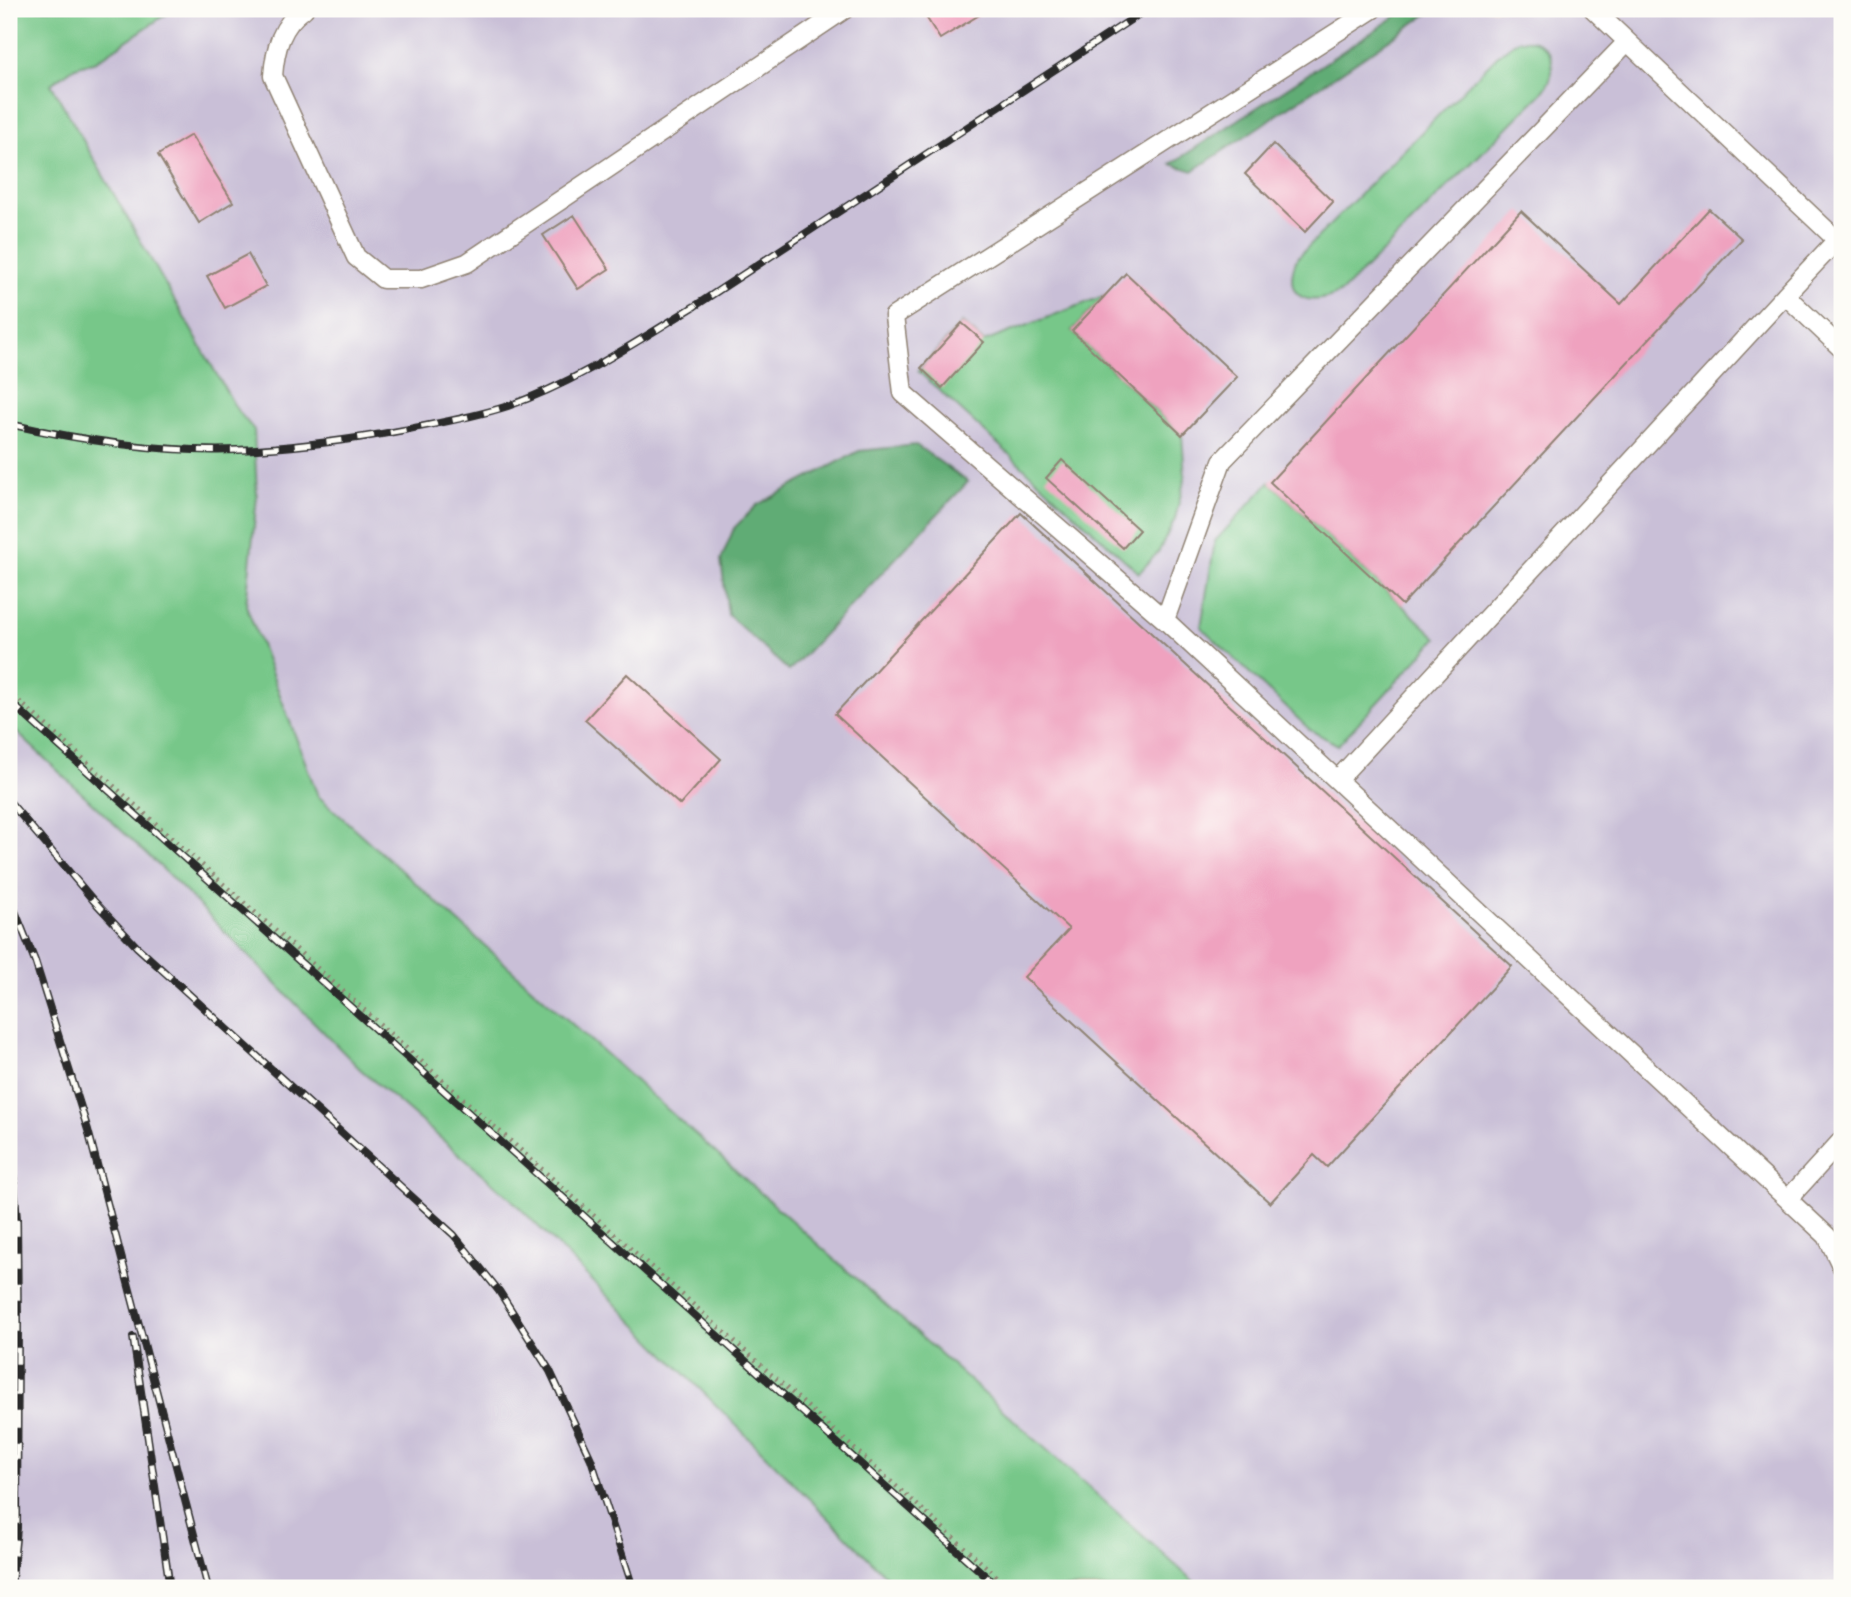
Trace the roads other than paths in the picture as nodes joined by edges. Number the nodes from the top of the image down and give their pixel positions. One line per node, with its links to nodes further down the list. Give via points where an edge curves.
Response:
1 (304, 9): 2 (lane, via 291,18 276,48 273,76 356,257 383,279 421,279 467,263)
2 (845, 9)
3 (1373, 9): 8 (lane, via 894,316 903,393)
4 (1593, 9): 5 (lane)
5 (1627, 42): 6 (lane, via 1838,240); 8 (lane, via 1222,461)
6 (1785, 295): 7 (lane); 9 (lane)
7 (1842, 349)
8 (1165, 620): 9 (lane)
9 (1338, 779): 11 (lane)
10 (1842, 1140): 11 (lane)
11 (1788, 1199): 12 (lane, via 1828,1237)
12 (1842, 1267)

